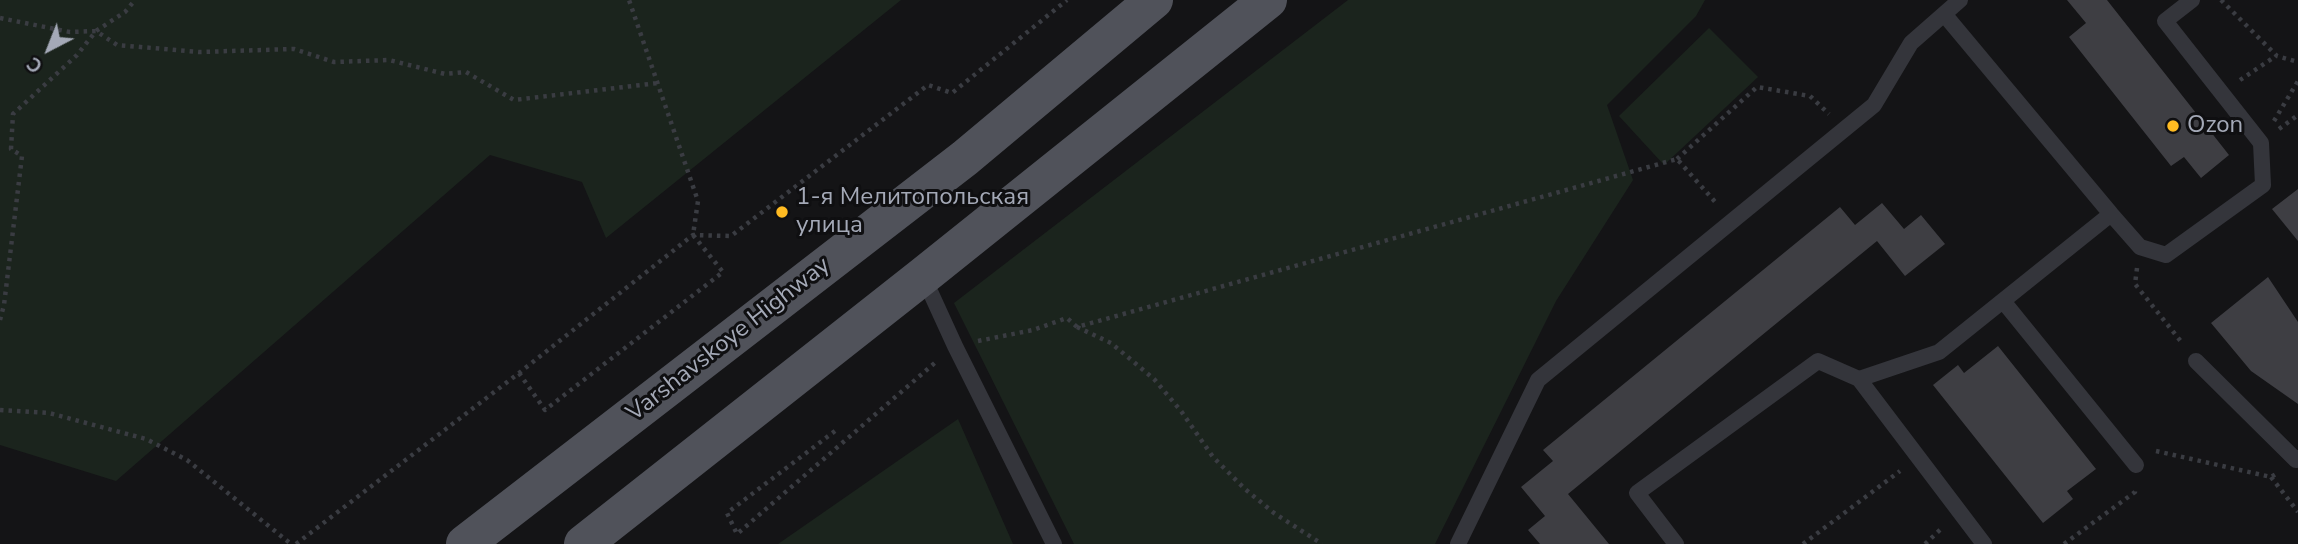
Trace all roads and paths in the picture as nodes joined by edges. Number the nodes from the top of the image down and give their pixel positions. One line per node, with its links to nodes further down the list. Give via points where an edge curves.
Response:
1 (135, 0): 11 (path)
2 (629, 0): 15 (path)
3 (1067, 0): 22 (path, via 952,93 928,85 731,236)
4 (1154, 0): 40 (main road, Varshavskoye Highway, via 965,158)
5 (1268, 0): 24 (main road)
6 (1960, 0): 9 (lane)
7 (2192, 0): 16 (lane, via 2165,21)
8 (2221, 0): 12 (path)
9 (1944, 14): 17 (lane, via 1911,43 1874,105); 20 (lane)
10 (0, 18): 11 (path, via 70,32)
11 (96, 31): 15 (path, via 117,46 199,52 294,49 334,62 389,60 445,74 466,72 514,100); 26 (path, via 77,55 13,114 11,149 22,156)
12 (2277, 56): 13 (path); 16 (path)
13 (2298, 62)
14 (2298, 81): 18 (path)
15 (658, 83): 22 (path, via 698,201)
16 (2222, 93): 18 (lane)
17 (1845, 129): 19 (path, via 1810,96 1758,87); 21 (lane)
18 (2261, 143): 23 (lane, via 2263,185 2166,255)
19 (1677, 159): 21 (path); 27 (path)
20 (2111, 214): 23 (lane); 25 (lane)
21 (1732, 221): 44 (lane, via 1538,380)
22 (694, 235): 30 (path); 30 (path, via 723,272 545,410)
23 (2140, 247): 29 (path, via 2135,284)
24 (923, 276): 28 (lane); 41 (main road)
25 (2003, 301): 31 (lane, via 1939,352); 36 (lane)
26 (0, 320)
27 (1077, 327): 28 (path, via 1068,318); 43 (path, via 1111,343 1154,379 1213,457 1245,489)
28 (955, 346): 33 (path, via 737,534 727,513); 42 (lane)
29 (2196, 361): 35 (lane)
30 (519, 373): 39 (path)
31 (1858, 379): 34 (lane); 45 (lane, via 1818,361 1637,493)
32 (0, 410): 39 (path, via 49,413 146,439 187,460)
33 (835, 431)
34 (1918, 457): 46 (path); 47 (lane)
35 (2297, 459): 37 (path)
36 (2136, 465): 37 (path, via 2153,451); 48 (path, via 2135,492)
37 (2271, 477): 38 (path)
38 (2298, 512)
39 (293, 544)
40 (465, 544)
41 (583, 544)
42 (1054, 544)
43 (1322, 544)
44 (1458, 544)
45 (1676, 544)
46 (1803, 544)
47 (1984, 544)
48 (2064, 544)

